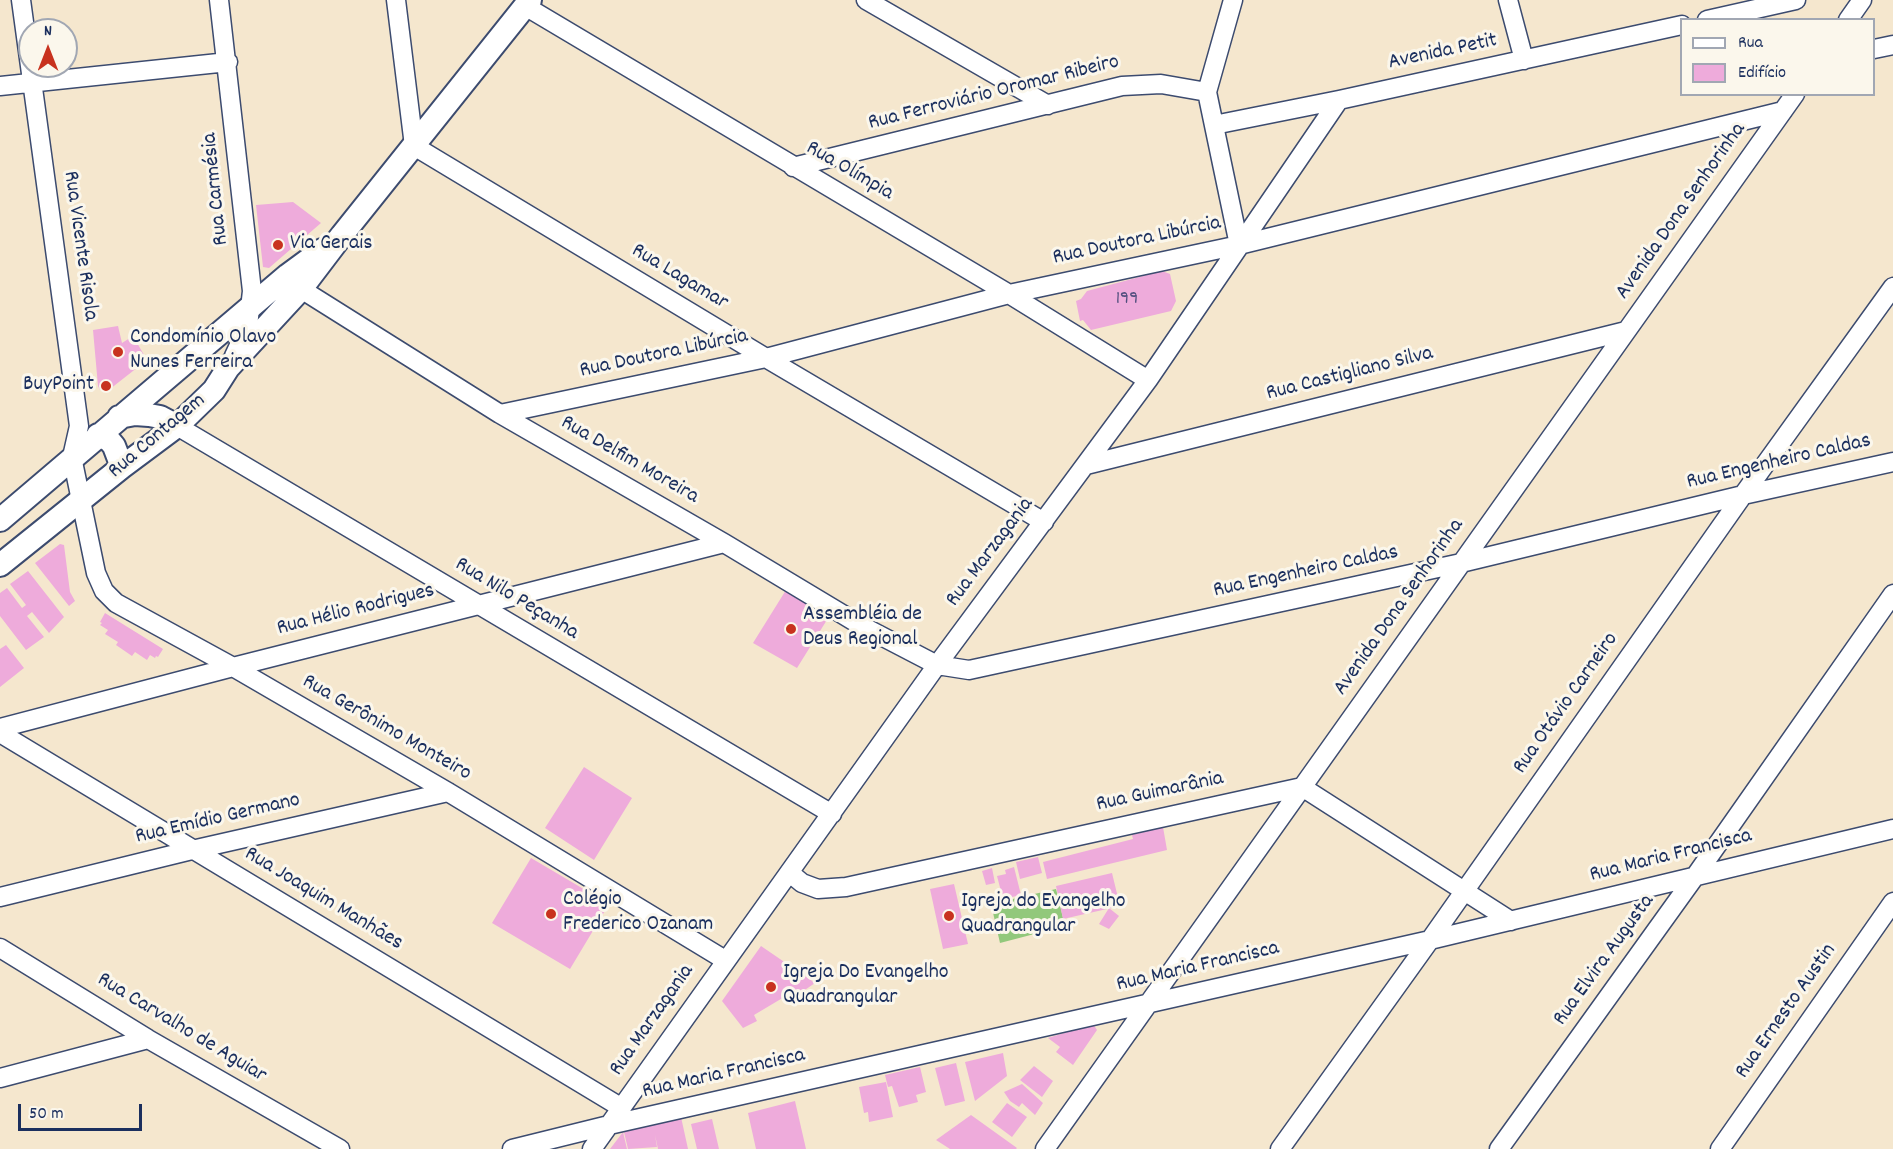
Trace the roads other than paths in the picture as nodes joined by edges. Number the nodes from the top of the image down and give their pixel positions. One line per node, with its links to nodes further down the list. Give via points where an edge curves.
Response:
1 (21, 0): 17 (street, Rua Vicente Risola)
2 (219, 0): 16 (street, Rua Carmésia)
3 (396, 0): 25 (street)
4 (866, 0): 22 (street)
5 (1233, 0): 19 (street)
6 (1508, 0): 15 (street)
7 (1796, 0): 10 (street)
8 (1862, 0): 11 (street)
9 (527, 3): 25 (street, Rua Contagem); 26 (street, Rua Olímpia)
10 (1716, 18)
11 (1849, 18)
12 (1680, 25): 15 (street, Avenida Petit)
13 (1893, 45): 14 (street)
14 (1875, 49)
15 (1524, 60): 21 (street, Avenida Petit)
16 (228, 62): 17 (street); 32 (street, Rua Carmésia, via 252,291)
17 (32, 82): 18 (street); 41 (street, Rua Vicente Risola, via 79,426)
18 (0, 86)
19 (1206, 92): 22 (street, Rua Ferroviário Oromar Ribeiro, via 1143,84); 24 (street)
20 (1794, 96): 23 (street, Avenida Dona Senhorinha)
21 (1339, 100): 24 (street, Avenida Petit); 28 (street, Rua Marzagania)
22 (1048, 105): 26 (street, Rua Ferroviário Oromar Ribeiro)
23 (1783, 111): 28 (street, Rua Doutora Libúrcia); 33 (street, Avenida Dona Senhorinha)
24 (1214, 125): 28 (street)
25 (414, 146): 27 (street, Rua Contagem); 34 (street, Rua Lagamar)
26 (793, 167): 31 (street, Rua Olímpia)
27 (342, 235): 30 (street, Rua Contagem); 32 (street, Rua Contagem)
28 (1239, 245): 31 (street, Rua Doutora Libúrcia); 36 (street, Rua Marzagania)
29 (1893, 286): 45 (street, Rua Otávio Carneiro)
30 (301, 289): 35 (street, Rua Contagem); 37 (street, Rua Delfim Moreira)
31 (1009, 294): 34 (street, Rua Doutora Libúrcia); 36 (street, Rua Olímpia)
32 (250, 308): 35 (street, Rua Carmésia, via 248,326); 38 (street, Rua Contagem)
33 (1626, 331): 43 (street, Rua Castigliano Silva); 50 (street, Avenida Dona Senhorinha)
34 (766, 358): 37 (street, Rua Doutora Libúrcia); 48 (street, Rua Lagamar)
35 (228, 368): 39 (street, Rua Contagem, via 214,390)
36 (1148, 380): 43 (street, Rua Marzagania)
37 (500, 414): 49 (street, Rua Delfim Moreira)
38 (119, 417): 39 (street, via 149,415); 40 (street, Rua Contagem)
39 (177, 426): 44 (street, Rua Contagem); 53 (street, Rua Nilo Peçanha)
40 (98, 435): 41 (street, Rua Contagem); 44 (street, via 114,446)
41 (72, 457): 46 (street, Rua Vicente Risola); 47 (street, Rua Contagem)
42 (1893, 462): 45 (street, Rua Engenheiro Caldas)
43 (1086, 465): 48 (street, Rua Marzagania)
44 (122, 467): 46 (street, Rua Contagem)
45 (1743, 495): 50 (street, Rua Engenheiro Caldas); 65 (street, Rua Otávio Carneiro)
46 (82, 498): 51 (street, Rua Contagem); 55 (street, Rua Gerônimo Monteiro, via 96,573 104,591 116,603)
47 (0, 520)
48 (1044, 522): 54 (street, Rua Marzagania)
49 (724, 543): 53 (street, Rua Hélio Rodrigues); 54 (street, Rua Delfim Moreira, via 862,626)
50 (1461, 563): 54 (street, Rua Engenheiro Caldas, via 1006,663 969,670); 58 (street, Avenida Dona Senhorinha)
51 (0, 565)
52 (1893, 594): 64 (street, Rua Elvira Augusta)
53 (477, 605): 55 (street, Rua Hélio Rodrigues); 60 (street, Rua Nilo Peçanha)
54 (937, 665): 60 (street, Rua Marzagania)
55 (233, 667): 56 (street, Rua Hélio Rodrigues); 59 (street, Rua Gerônimo Monteiro)
56 (0, 728)
57 (0, 733): 62 (street, Rua Joaquim Manhães)
58 (1302, 787): 63 (street, Rua Guimarânia, via 846,887 818,889); 65 (street); 72 (street, Avenida Dona Senhorinha)
59 (448, 792): 62 (street, Rua Emídio Germano); 71 (street, Rua Gerônimo Monteiro)
60 (832, 814): 63 (street, Rua Marzagania)
61 (1893, 829): 64 (street, Rua Maria Francisca)
62 (192, 850): 66 (street, Rua Emídio Germano); 75 (street, Rua Joaquim Manhães)
63 (790, 873): 71 (street, Rua Marzagania)
64 (1696, 875): 68 (street, Rua Maria Francisca); 82 (street, Rua Elvira Augusta)
65 (1464, 891): 68 (street); 69 (street, Rua Otávio Carneiro)
66 (0, 897)
67 (1893, 903): 83 (street, Rua Ernesto Austin)
68 (1511, 921): 69 (street, Rua Maria Francisca)
69 (1430, 940): 72 (street, Rua Maria Francisca); 81 (street, Rua Otávio Carneiro)
70 (0, 948): 73 (street, Rua Carvalho de Aguiar)
71 (725, 960): 75 (street, Rua Marzagania)
72 (1148, 1004): 76 (street, Rua Maria Francisca); 80 (street, Avenida Dona Senhorinha)
73 (148, 1039): 74 (street); 77 (street, Rua Carvalho de Aguiar)
74 (0, 1078)
75 (622, 1108): 76 (street, Rua Marzagania)
76 (609, 1125): 78 (street, Rua Maria Francisca); 79 (street, Rua Marzagania)
77 (340, 1149)
78 (512, 1149)
79 (592, 1149)
80 (1045, 1149)
81 (1280, 1149)
82 (1499, 1149)
83 (1720, 1149)

